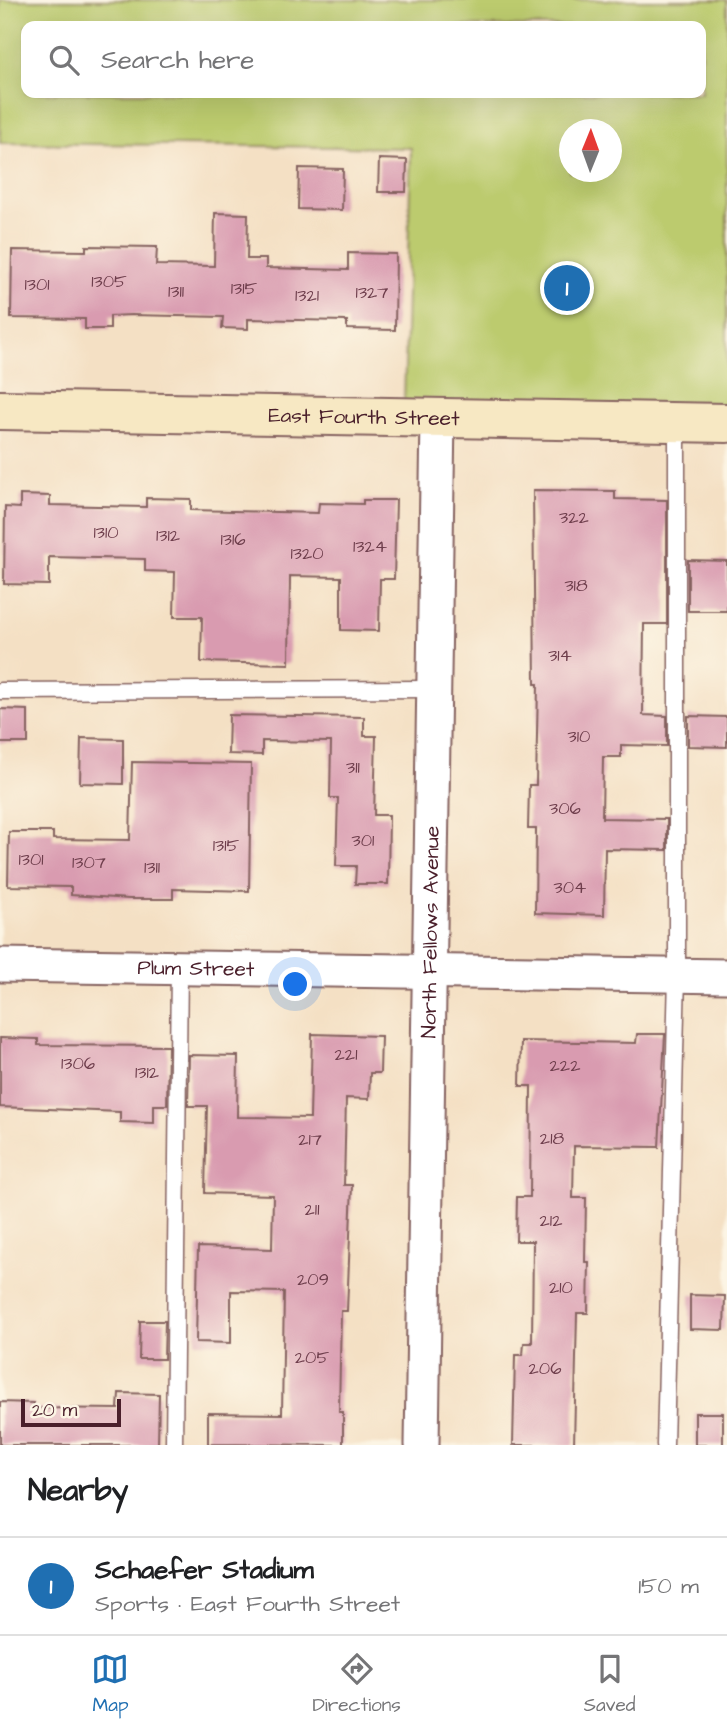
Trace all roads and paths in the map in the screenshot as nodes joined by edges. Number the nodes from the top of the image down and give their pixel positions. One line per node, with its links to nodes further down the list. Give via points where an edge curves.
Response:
1 (0, 410): 2 (main road, East Fourth Street)
2 (439, 418): 3 (main road, East Fourth Street); 5 (street, North Fellows Avenue)
3 (677, 422): 4 (main road, East Fourth Street); 10 (lane)
4 (727, 423)
5 (434, 689): 6 (lane); 9 (street, North Fellows Avenue)
6 (0, 691)
7 (0, 965): 8 (street, Plum Street)
8 (179, 967): 9 (street, Plum Street); 12 (lane)
9 (430, 972): 10 (street, Plum Street); 13 (street, North Fellows Avenue)
10 (677, 975): 11 (street, Plum Street); 14 (lane)
11 (727, 976)
12 (174, 1445)
13 (422, 1445)
14 (665, 1445)

